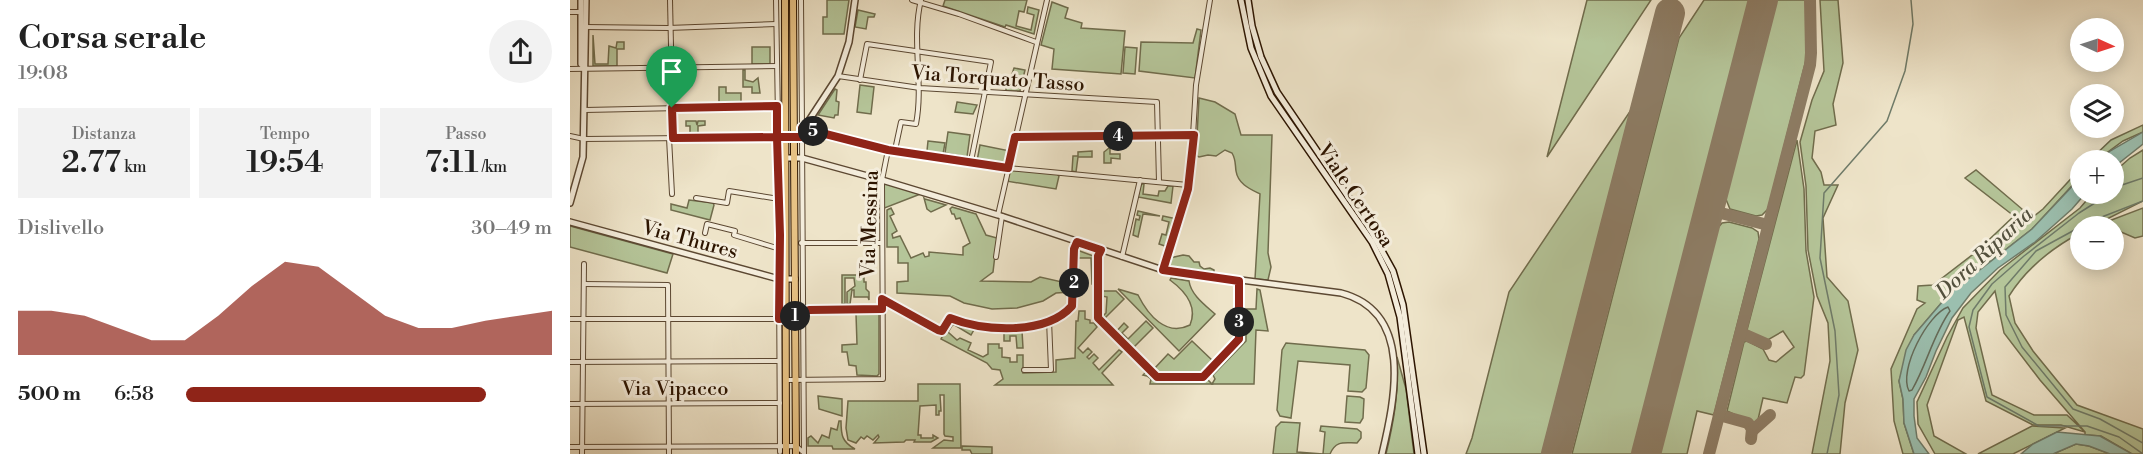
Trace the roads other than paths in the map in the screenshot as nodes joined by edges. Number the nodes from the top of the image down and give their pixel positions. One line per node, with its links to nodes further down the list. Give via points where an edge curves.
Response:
1 (584, 0): 15 (street); 17 (street)
2 (670, 0): 18 (street)
3 (776, 0): 16 (street)
4 (785, 0): 38 (main road)
5 (793, 0): 39 (main road)
6 (801, 0): 33 (street)
7 (855, 0): 25 (street, via 849,42)
8 (912, 0): 13 (street)
9 (1047, 0): 19 (street)
10 (1210, 0): 34 (street, via 1196,85)
11 (1241, 0): 109 (street, Viale Certosa, via 1251,48 1271,96 1372,242 1388,274 1400,317)
12 (1248, 0): 110 (street, Viale Certosa, via 1260,57 1277,92 1370,229 1393,271 1403,305)
13 (921, 1): 19 (street); 20 (street)
14 (570, 12): 15 (street)
15 (581, 12): 17 (street)
16 (776, 24): 18 (street); 21 (street)
17 (583, 27): 18 (street); 23 (street, via 581,64)
18 (671, 28): 22 (street)
19 (1036, 42): 29 (street)
20 (918, 52): 26 (street, via 867,45); 27 (street); 28 (street, via 991,63)
21 (777, 66): 22 (street); 30 (street)
22 (672, 67): 23 (street); 31 (street)
23 (585, 68): 24 (street); 32 (street)
24 (570, 69)
25 (838, 76): 26 (street, Via Torquato Tasso); 33 (street)
26 (860, 80): 27 (street, Via Torquato Tasso)
27 (920, 88): 28 (street, Via Torquato Tasso); 45 (street, via 916,124 901,122)
28 (987, 93): 29 (street, Via Torquato Tasso); 49 (street)
29 (1024, 95): 36 (street, Via Torquato Tasso, via 1157,102); 41 (street)
30 (777, 106): 31 (street); 37 (street)
31 (672, 108): 32 (street); 42 (street)
32 (585, 110): 43 (street)
33 (802, 128): 40 (street); 44 (street)
34 (1194, 135): 36 (street); 54 (street)
35 (570, 136): 43 (street)
36 (1158, 136): 41 (street); 53 (street)
37 (777, 137): 38 (street); 42 (street); 46 (street)
38 (786, 137): 39 (street); 46 (main road)
39 (793, 137): 40 (street); 47 (main road)
40 (802, 137): 48 (street)
41 (1015, 137): 50 (street)
42 (671, 138): 43 (street); 55 (street)
43 (584, 139): 58 (street)
44 (888, 150): 45 (street); 51 (street, Via Messina)
45 (895, 150): 49 (street)
46 (782, 158): 47 (street); 57 (street); 73 (main road)
47 (794, 158): 48 (street); 63 (main road)
48 (802, 158): 51 (street); 64 (street)
49 (971, 161): 50 (street)
50 (1008, 168): 52 (street); 59 (street)
51 (882, 180): 59 (street); 65 (street, Via Messina)
52 (1140, 180): 53 (street); 69 (street)
53 (1159, 182): 54 (street)
54 (1188, 185): 71 (street)
55 (672, 194)
56 (696, 198): 57 (street, via 727,203 729,191)
57 (779, 199): 66 (street)
58 (570, 203)
59 (1000, 216): 62 (street); 68 (street)
60 (570, 222): 72 (street, Via Thures)
61 (705, 233): 66 (street, via 707,224)
62 (1077, 242): 67 (street); 85 (street, via 1072,306)
63 (795, 243): 64 (street); 74 (main road)
64 (803, 243): 65 (street); 75 (street)
65 (882, 243): 78 (street, Via Messina)
66 (780, 249): 72 (street)
67 (1101, 250): 69 (street); 76 (street, via 1098,318 1157,377 1203,377 1239,339)
68 (996, 257)
69 (1122, 257): 71 (street)
70 (584, 264): 77 (street)
71 (1163, 270): 76 (street)
72 (779, 279): 73 (street, Via Thures); 82 (street)
73 (786, 279): 74 (street, Via Thures); 82 (main road)
74 (795, 279): 75 (street, Via Thures); 82 (main road)
75 (803, 279): 80 (street)
76 (1239, 281): 108 (street, via 1341,293 1354,296 1378,313 1390,337 1394,383)
77 (584, 284): 81 (street, via 668,285); 84 (street)
78 (882, 299): 79 (street, Via Messina); 85 (street, via 942,331 950,318 1000,329)
79 (882, 309): 80 (street); 93 (street, Via Messina, via 883,379)
80 (803, 312): 82 (street); 93 (street)
81 (668, 318): 82 (street); 84 (street); 89 (street)
82 (788, 318): 86 (street); 91 (main road); 92 (main road)
83 (570, 319): 84 (street)
84 (583, 319): 88 (street)
85 (1049, 320): 90 (street, via 1051,370)
86 (779, 361): 89 (street); 95 (street)
87 (570, 362): 88 (street)
88 (583, 362): 89 (street); 97 (street)
89 (668, 362): 94 (street)
90 (1024, 370)
91 (786, 380): 92 (street); 99 (main road)
92 (795, 380): 93 (street); 100 (main road)
93 (804, 380): 104 (street)
94 (669, 403): 95 (street, Via Vipacco); 97 (street, Via Vipacco); 98 (street)
95 (780, 403): 99 (street)
96 (570, 404): 97 (street, Via Vipacco)
97 (583, 404): 102 (street)
98 (669, 446): 99 (street); 102 (street); 106 (street)
99 (783, 446): 100 (street); 103 (main road)
100 (796, 446): 104 (street); 107 (main road)
101 (570, 447): 102 (street)
102 (582, 447): 105 (street)
103 (783, 453)
104 (804, 453)
105 (582, 454)
106 (669, 454)
107 (796, 454)
108 (1382, 454)
109 (1418, 454)
110 (1424, 454)

